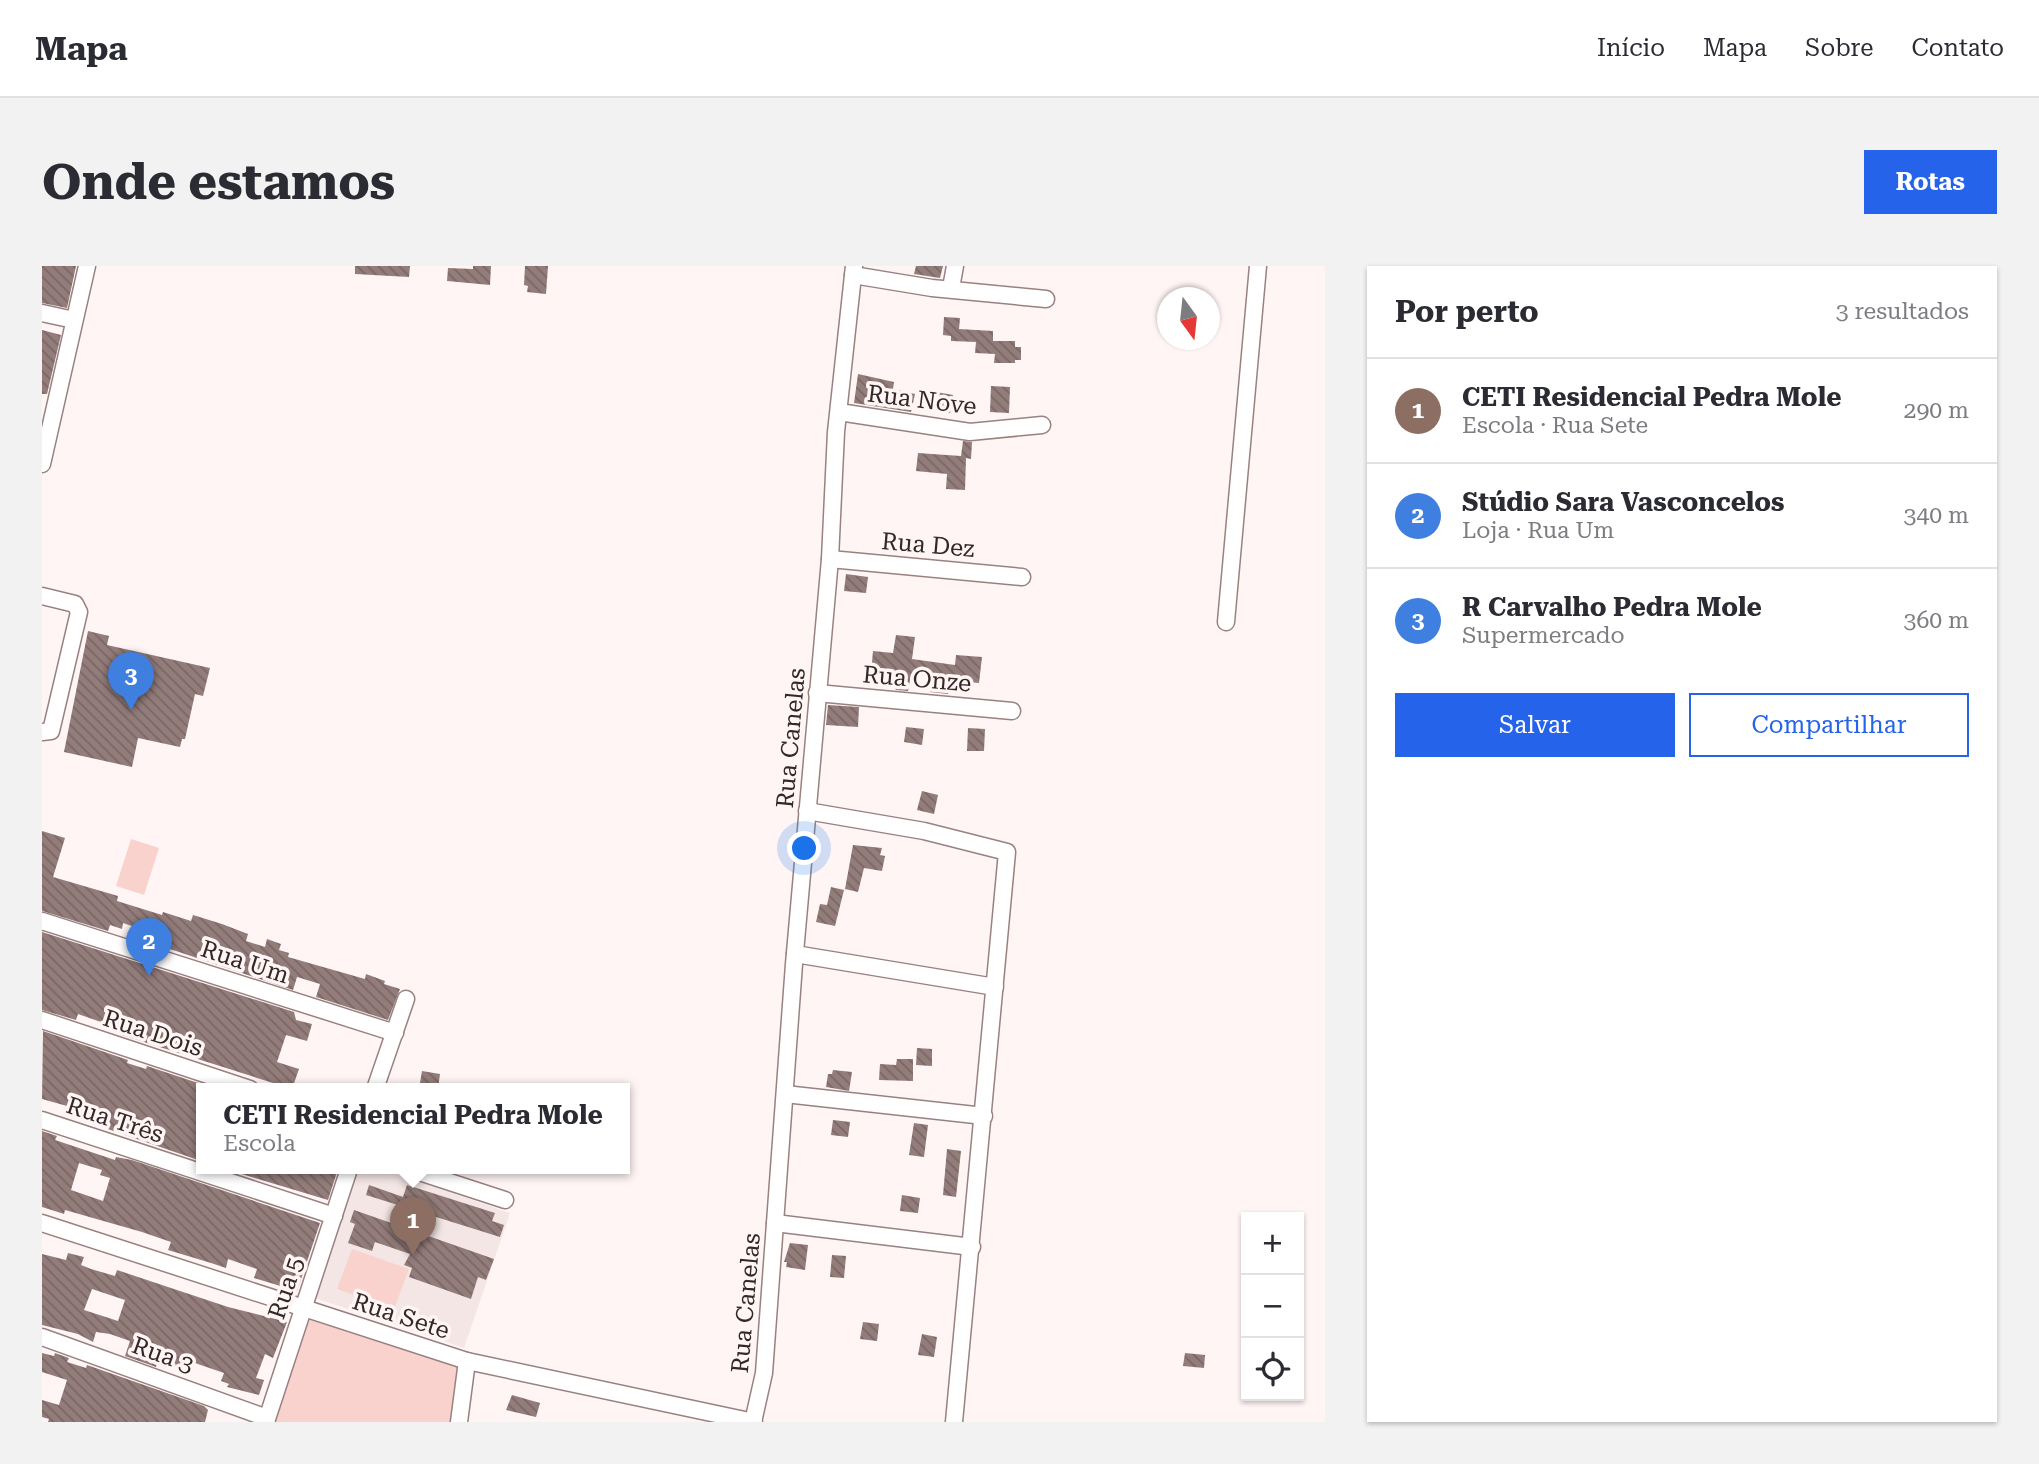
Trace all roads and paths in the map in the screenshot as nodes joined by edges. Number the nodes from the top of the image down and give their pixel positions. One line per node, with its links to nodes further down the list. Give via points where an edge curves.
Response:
1 (87, 266): 8 (street)
2 (955, 266): 5 (street)
3 (1258, 266): 16 (street)
4 (853, 270): 5 (street); 9 (street, Rua Canelas)
5 (951, 288): 6 (street)
6 (1046, 299)
7 (42, 313): 8 (street)
8 (74, 320): 10 (street)
9 (839, 412): 11 (street, Rua Nove, via 970,432); 13 (street, Rua Canelas)
10 (47, 417): 12 (street)
11 (1042, 425)
12 (42, 464)
13 (830, 559): 14 (street, Rua Dez); 17 (street, Rua Canelas)
14 (1022, 577)
15 (42, 596): 19 (street, via 75,604 79,612 51,731)
16 (1226, 622)
17 (817, 693): 18 (street, Rua Onze); 20 (street, Rua Canelas)
18 (1012, 711)
19 (42, 732)
20 (807, 811): 22 (street, Rua Canelas); 23 (street, via 924,831 1007,852)
21 (42, 921): 26 (street, Rua Um)
22 (795, 954): 23 (street); 29 (street, Rua Canelas)
23 (995, 987): 30 (street)
24 (406, 999): 26 (street)
25 (42, 1020): 27 (street, Rua Dois)
26 (395, 1033): 28 (street)
27 (232, 1083)
28 (377, 1083)
29 (785, 1094): 30 (street); 39 (street, Rua Canelas)
30 (984, 1116): 40 (street)
31 (42, 1121): 32 (street, Rua Três)
32 (196, 1171)
33 (205, 1174): 37 (street, Rua Três)
34 (347, 1174): 37 (street, Rua 5)
35 (425, 1174): 36 (street)
36 (505, 1200)
37 (334, 1216): 41 (street, Rua 5)
38 (42, 1223): 41 (street, Rua Sete)
39 (775, 1223): 40 (street); 46 (street, Rua Canelas, via 764,1373)
40 (972, 1247): 47 (street)
41 (302, 1309): 43 (street, Rua Sete); 44 (street, Rua 5)
42 (42, 1337): 44 (street, Rua 3)
43 (467, 1361): 45 (street); 46 (street, Rua Sete)
44 (266, 1420)
45 (458, 1422)
46 (754, 1422)
47 (954, 1422)

